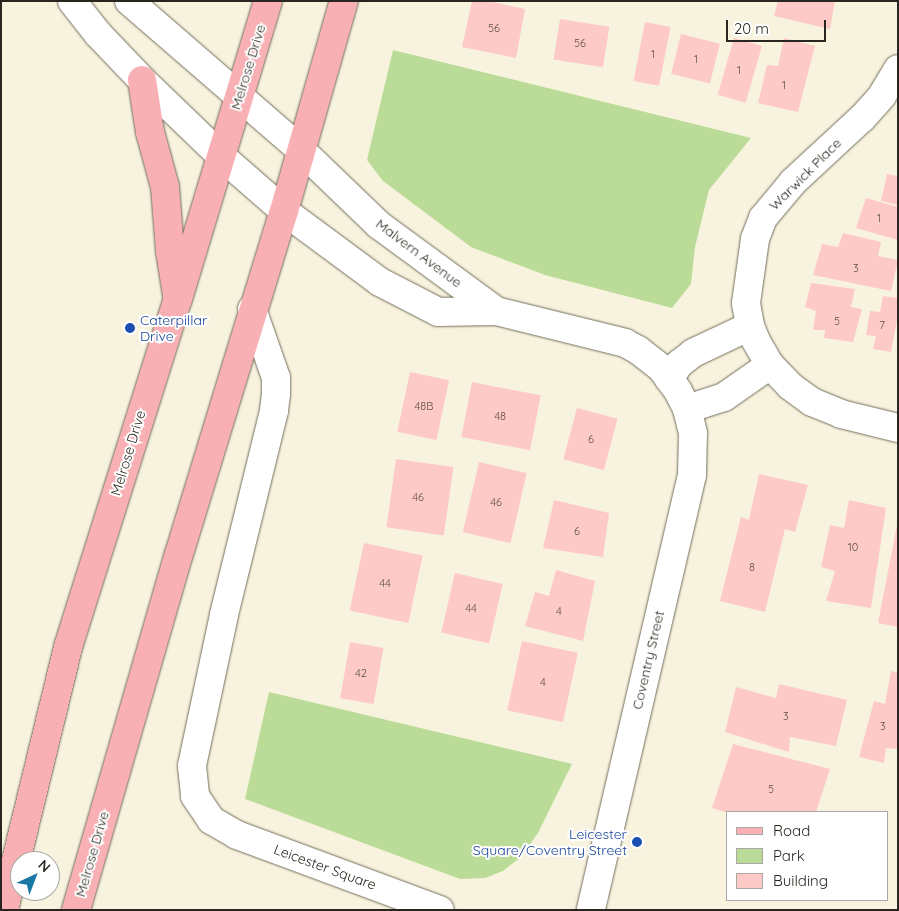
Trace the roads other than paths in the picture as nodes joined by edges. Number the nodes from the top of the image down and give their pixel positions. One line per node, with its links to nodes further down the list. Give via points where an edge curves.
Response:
1 (72, 1): 6 (street)
2 (129, 1): 7 (street)
3 (268, 1): 7 (main road, Melrose Drive)
4 (344, 1): 8 (main road, Melrose Drive)
5 (898, 68): 14 (street, Warwick Place, via 882,96 793,182 762,218 747,288)
6 (142, 80): 9 (street); 11 (main road, via 150,132 165,188)
7 (239, 96): 8 (street); 9 (main road, Melrose Drive)
8 (302, 151): 10 (main road, Melrose Drive); 13 (street, Malvern Avenue, via 385,230)
9 (221, 156): 10 (street); 11 (main road, Melrose Drive)
10 (284, 210): 12 (main road, Melrose Drive); 13 (street, Malvern Avenue, via 380,282 438,312)
11 (178, 299): 19 (main road, Melrose Drive, via 68,647)
12 (252, 309): 20 (main road, Melrose Drive); 21 (street, Leicester Square, via 276,378 274,411 224,615 192,766 195,796 211,820 237,835)
13 (496, 311): 16 (street, Malvern Avenue, via 625,343 647,356)
14 (750, 326): 15 (street); 16 (street, via 694,353 679,364)
15 (770, 365): 17 (street, via 724,397); 18 (street, via 790,386 812,402 848,416)
16 (670, 379): 17 (street, Malvern Avenue)
17 (687, 409): 22 (street, Coventry Street, via 694,446 692,475)
18 (898, 428)
19 (4, 910)
20 (76, 910)
21 (440, 910)
22 (592, 910)

